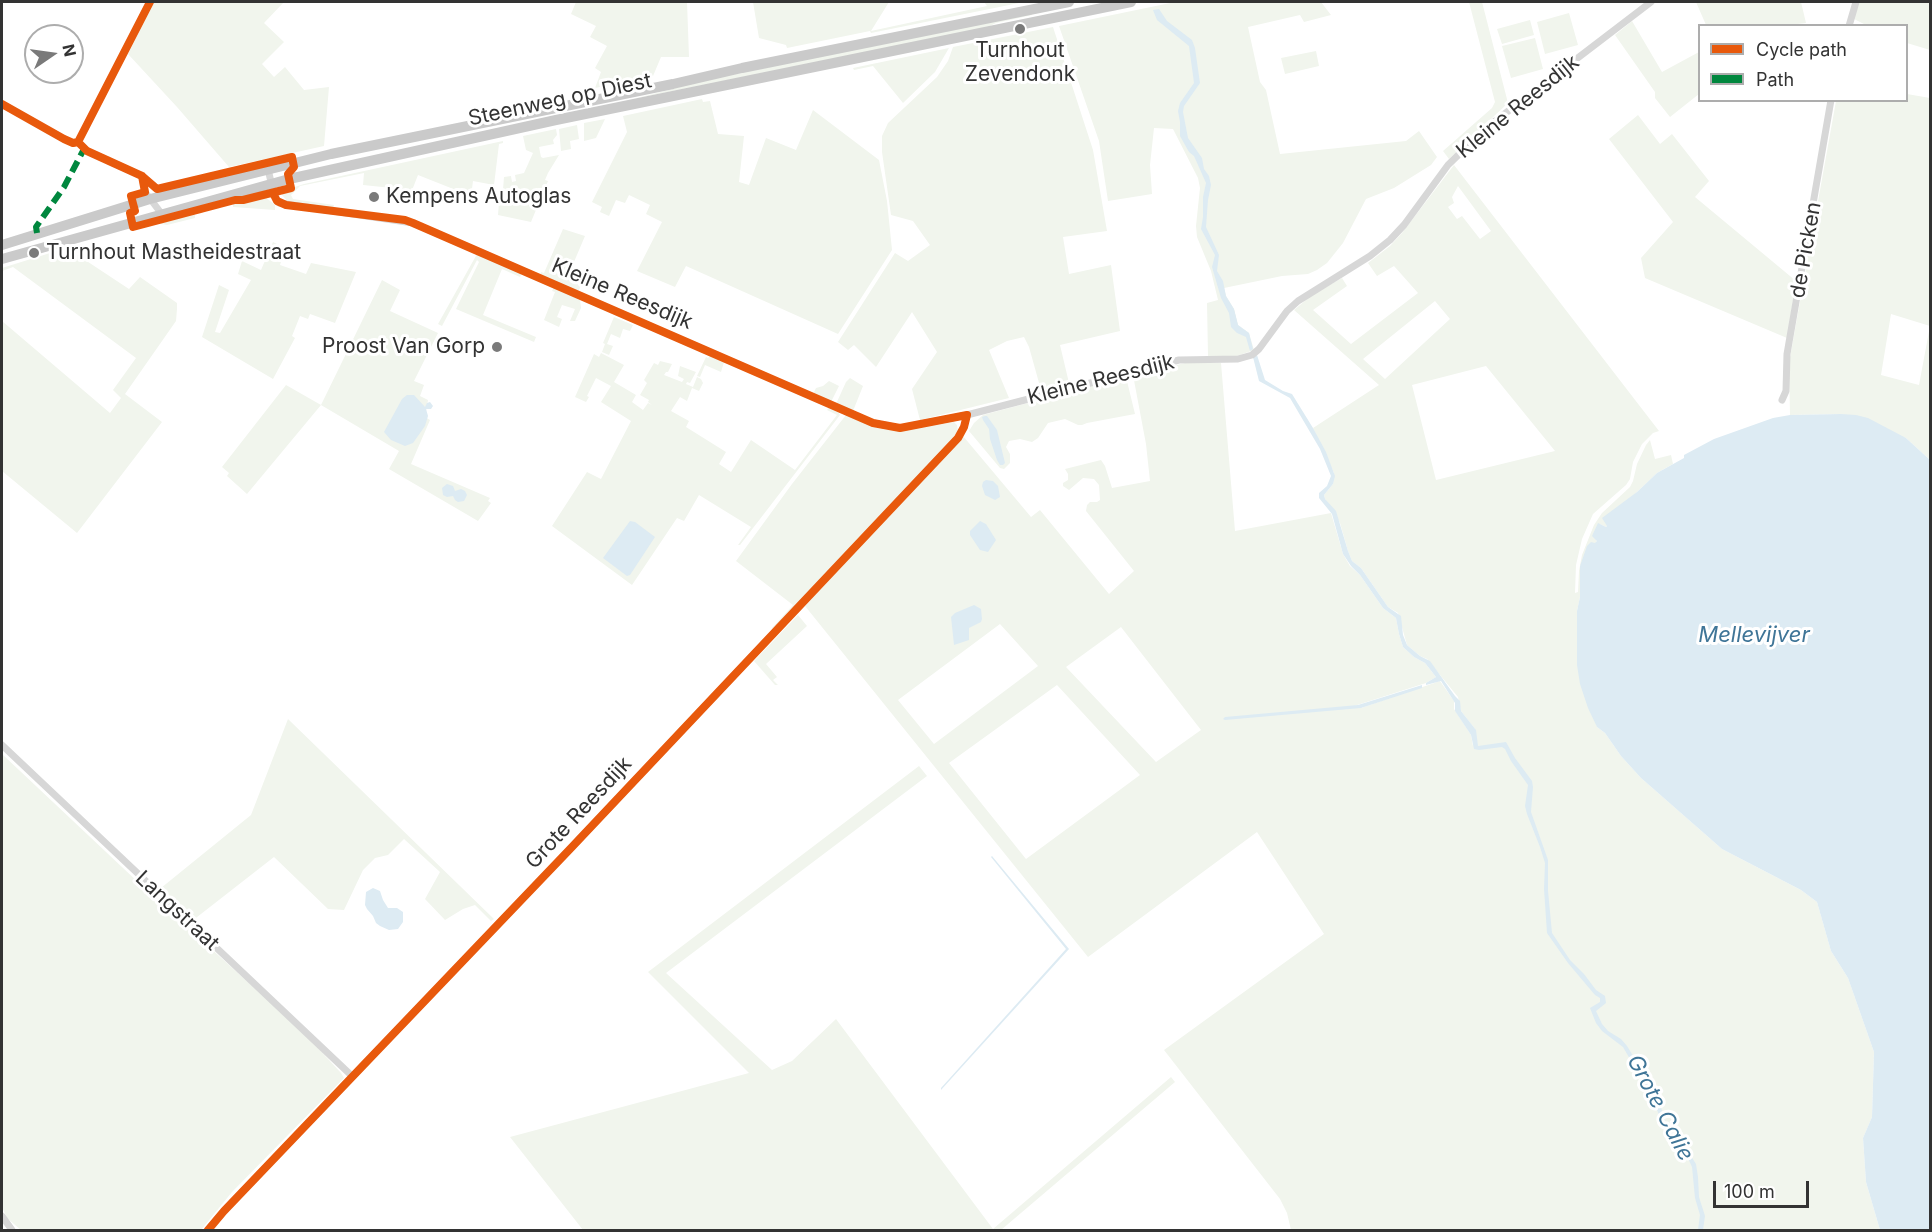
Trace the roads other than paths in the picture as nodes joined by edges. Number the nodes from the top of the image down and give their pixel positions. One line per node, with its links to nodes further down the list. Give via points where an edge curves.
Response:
1 (150, 2): 13 (street)
2 (1069, 2): 6 (main road, Steenweg op Diest)
3 (1131, 2): 7 (main road, Steenweg op Diest)
4 (1651, 2): 23 (street, Kleine Reesdijk, via 1486,128 1448,165 1390,240 1298,301 1252,355 1238,359 1179,360)
5 (1856, 2): 8 (street)
6 (1051, 5): 7 (main road); 9 (main road, Steenweg op Diest)
7 (1053, 18): 12 (main road, Steenweg op Diest)
8 (1850, 24)
9 (617, 96): 12 (main road); 14 (main road, Steenweg op Diest)
10 (1832, 102): 22 (street, de Picken)
11 (2, 104): 13 (street, via 64,139)
12 (619, 107): 16 (main road, Steenweg op Diest)
13 (78, 142): 15 (street, via 87,151)
14 (268, 169): 16 (street, Kleine Reesdijk); 17 (main road, Steenweg op Diest)
15 (142, 176): 17 (street); 18 (street)
16 (271, 183): 19 (main road, Steenweg op Diest); 23 (street, Kleine Reesdijk, via 282,204 405,220 873,423 900,428)
17 (165, 195): 18 (main road, Steenweg op Diest)
18 (150, 199): 19 (street); 20 (main road, Steenweg op Diest)
19 (160, 213): 21 (main road, Steenweg op Diest)
20 (2, 245)
21 (2, 259)
22 (1782, 400)
23 (967, 415): 25 (street, Grote Reesdijk, via 958,438)
24 (2, 745): 25 (street, Langstraat)
25 (352, 1076): 28 (street, Grote Reesdijk)
26 (2, 1216): 27 (street)
27 (12, 1230)
28 (208, 1230)

